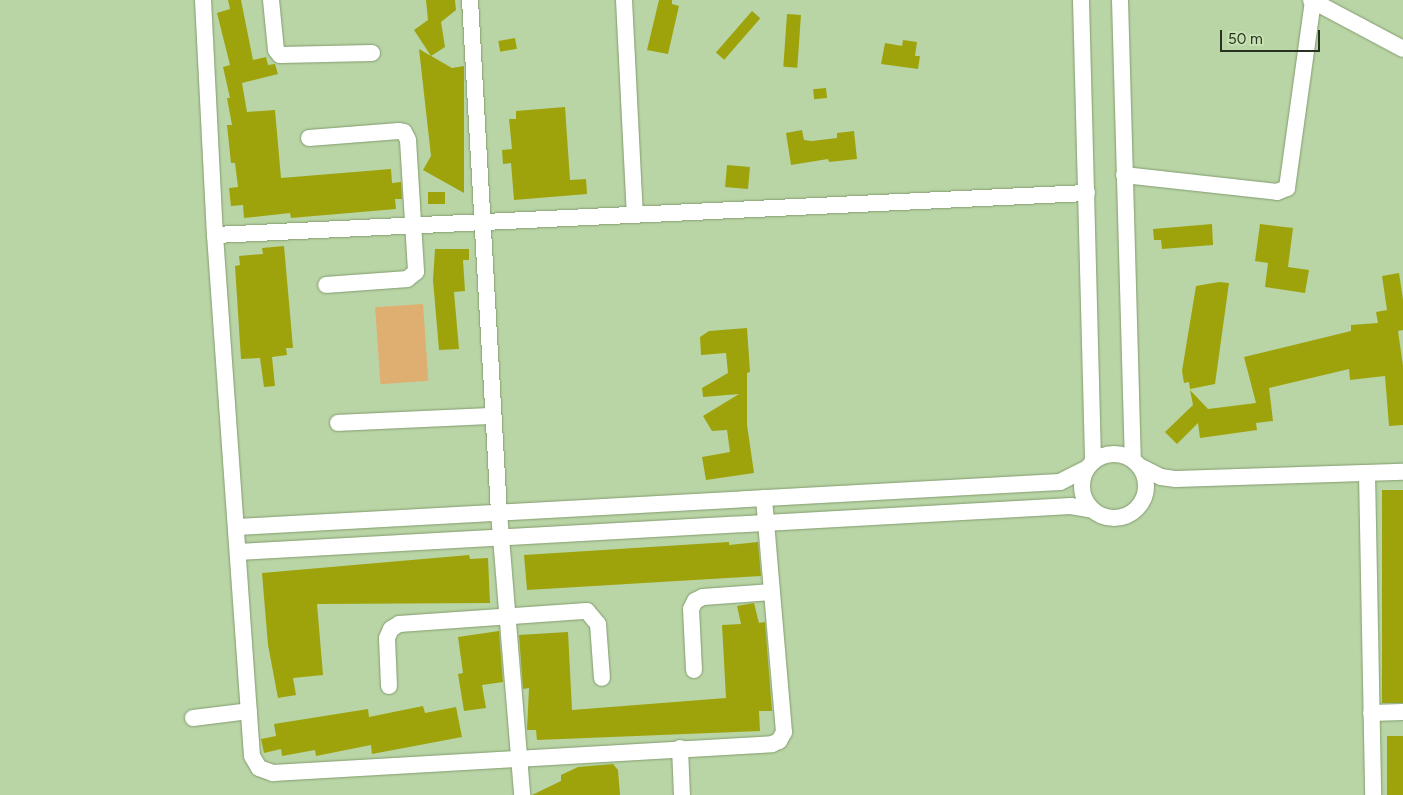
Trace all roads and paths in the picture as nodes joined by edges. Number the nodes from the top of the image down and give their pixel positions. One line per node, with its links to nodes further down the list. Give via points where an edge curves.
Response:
1 (203, 0): 16 (street)
2 (271, 0): 9 (street, via 276,50 280,55)
3 (470, 0): 14 (street)
4 (624, 0): 13 (street)
5 (1081, 0): 12 (street)
6 (1120, 0): 11 (street)
7 (1312, 1): 8 (street); 11 (street, via 1287,188 1278,192)
8 (1403, 49)
9 (372, 53)
10 (309, 138): 15 (street, via 404,132 408,140)
11 (1124, 174): 20 (street)
12 (1087, 193): 13 (street); 21 (street)
13 (635, 215): 14 (street)
14 (482, 222): 15 (street); 18 (street)
15 (414, 226): 16 (street); 17 (street, via 417,268 410,278)
16 (215, 235): 31 (street)
17 (326, 285)
18 (493, 416): 19 (street); 28 (street)
19 (338, 423)
20 (1137, 463): 21 (street, via 1113,453); 24 (street, via 1161,477); 25 (street, via 1146,476)
21 (1090, 465): 26 (street, via 1060,482); 27 (street, via 1082,491)
22 (1403, 472): 23 (street)
23 (1367, 473): 24 (street); 42 (street)
24 (1176, 479): 25 (street)
25 (1145, 496): 27 (street, via 1132,513 1123,517 1112,518)
26 (764, 498): 28 (street); 29 (street)
27 (1093, 510): 29 (street, via 1071,506)
28 (499, 513): 30 (street); 32 (street)
29 (766, 523): 32 (street); 35 (street)
30 (282, 525): 31 (street); 33 (street)
31 (237, 526): 34 (street)
32 (501, 537): 33 (street); 36 (street)
33 (284, 549): 34 (street)
34 (238, 552): 40 (street)
35 (772, 592): 37 (street, via 703,597 695,601 691,609); 44 (street, via 783,736 772,744)
36 (507, 616): 38 (street, via 591,613 598,624); 39 (street, via 395,626 387,638); 45 (street)
37 (694, 670)
38 (602, 678)
39 (389, 686)
40 (249, 711): 43 (street); 45 (street, via 254,760 268,772)
41 (1403, 712): 42 (street)
42 (1371, 713): 48 (street)
43 (194, 718)
44 (680, 748): 45 (street); 47 (street)
45 (520, 756): 46 (street)
46 (522, 795)
47 (682, 795)
48 (1373, 795)

